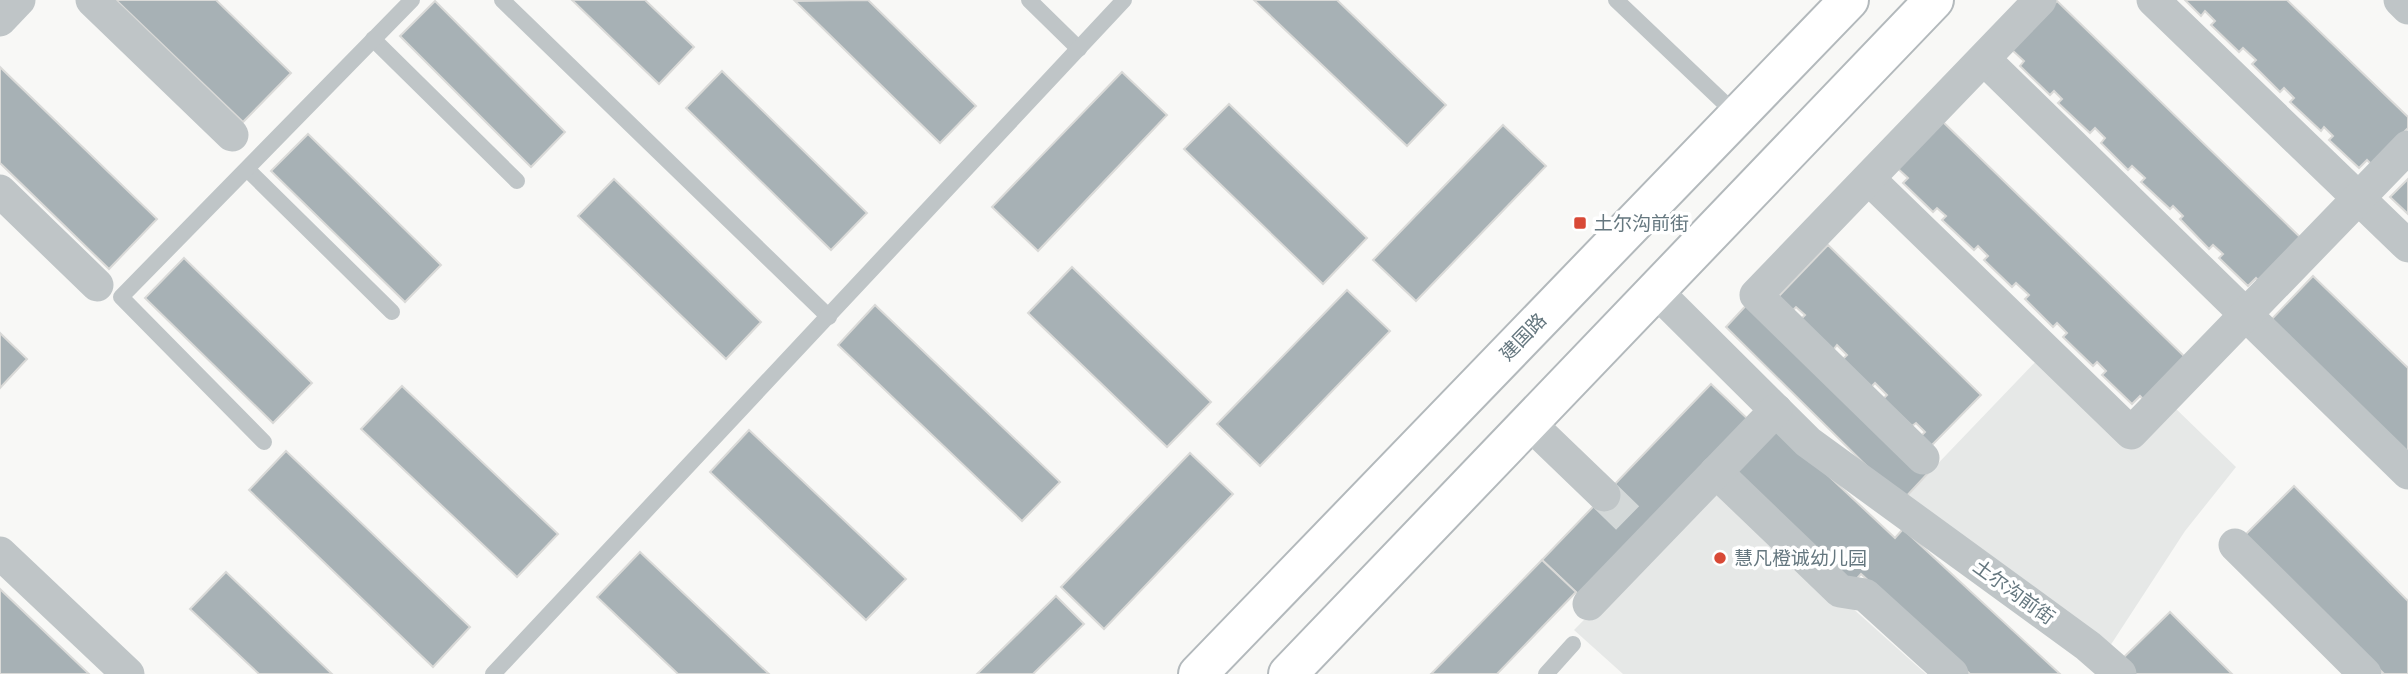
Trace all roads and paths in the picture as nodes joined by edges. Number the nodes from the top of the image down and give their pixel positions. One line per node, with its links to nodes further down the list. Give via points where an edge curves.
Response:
1 (19, 0): 14 (street)
2 (92, 0): 19 (street)
3 (412, 0): 15 (lane)
4 (502, 0): 31 (lane)
5 (1029, 0): 16 (lane)
6 (1124, 0): 16 (lane)
7 (1616, 0): 18 (lane)
8 (1849, 0): 18 (main road, 建国路)
9 (1934, 0): 28 (main road)
10 (2040, 0): 17 (street)
11 (2152, 0): 25 (street)
12 (2400, 0): 13 (street)
13 (2408, 8)
14 (0, 20)
15 (373, 39): 21 (lane); 23 (lane)
16 (1079, 49): 31 (lane)
17 (1984, 59): 22 (street); 30 (street)
18 (1737, 115): 45 (main road, 建国路)
19 (232, 135)
20 (2408, 147): 25 (street)
21 (247, 169): 29 (lane); 34 (lane, via 121,297)
22 (1869, 179): 30 (street, via 2131,433); 35 (street, via 1756,295)
23 (517, 181)
24 (0, 191): 27 (street)
25 (2358, 199): 26 (street); 30 (street)
26 (2408, 246)
27 (97, 285)
28 (1656, 290): 32 (street, 土尔沟前街); 33 (main road)
29 (392, 312)
30 (2246, 315): 37 (street)
31 (829, 317): 44 (lane)
32 (1776, 410): 36 (street); 49 (street, 土尔沟前街, via 1808,442)
33 (1529, 423): 38 (street); 46 (main road)
34 (264, 442)
35 (1923, 458)
36 (1716, 472): 41 (street); 48 (street, via 1840,591 1865,595)
37 (2408, 473)
38 (1604, 495)
39 (2235, 545): 50 (street)
40 (0, 553): 43 (street)
41 (1589, 604)
42 (1573, 644): 47 (lane)
43 (128, 674)
44 (493, 674)
45 (1198, 674)
46 (1288, 674)
47 (1546, 674)
48 (1952, 674)
49 (2120, 674)
50 (2365, 674)

